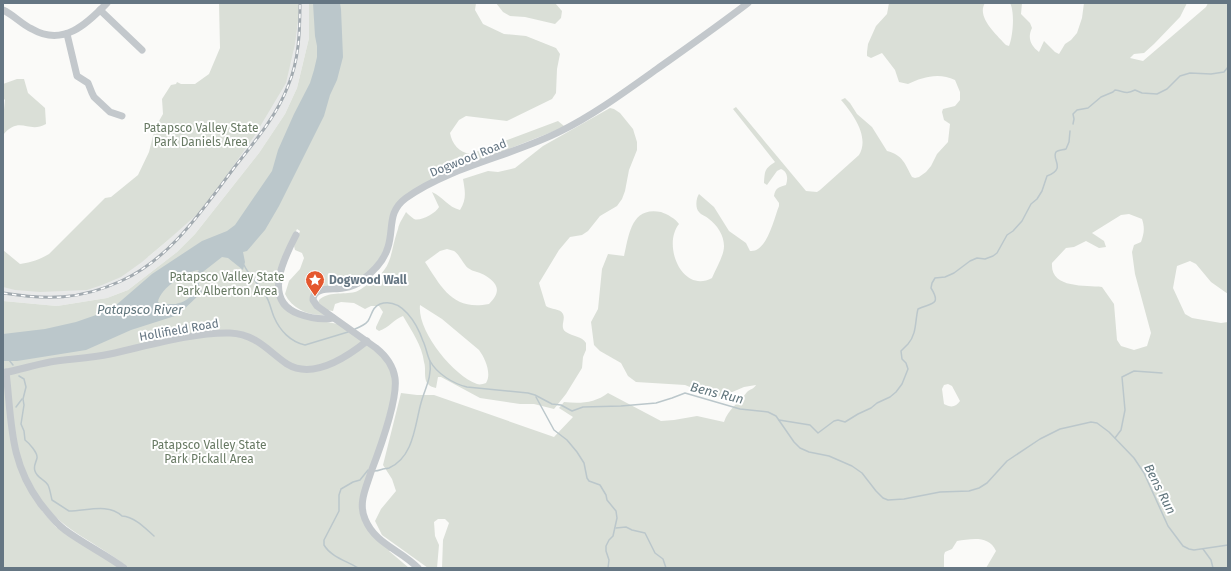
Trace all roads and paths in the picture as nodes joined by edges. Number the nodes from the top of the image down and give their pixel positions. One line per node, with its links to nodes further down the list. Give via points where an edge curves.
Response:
1 (107, 3): 4 (street)
2 (748, 3): 9 (street, Dogwood Road, via 635,85 563,130 546,139 447,176 401,202 395,210 388,247 375,268 352,286 323,290 314,294 314,303)
3 (3, 10): 5 (street, via 32,30 54,35)
4 (100, 10): 5 (street, via 82,27); 6 (street)
5 (67, 34): 7 (street, via 77,76 88,83 92,94 110,112)
6 (142, 50)
7 (122, 116)
8 (296, 235): 9 (street, via 280,271 280,296 295,312 317,318)
9 (333, 318): 10 (street, Dogwood Road)
10 (367, 341): 11 (street, Hollifield Road, via 342,359 312,369 299,369 287,364 250,338 222,333 189,337 105,355 51,362); 13 (street, Dogwood Road, via 384,354 395,378 394,398 363,500 362,512 375,536)
11 (5, 373): 12 (street, via 16,456 33,494 65,530)
12 (124, 568)
13 (418, 568)

